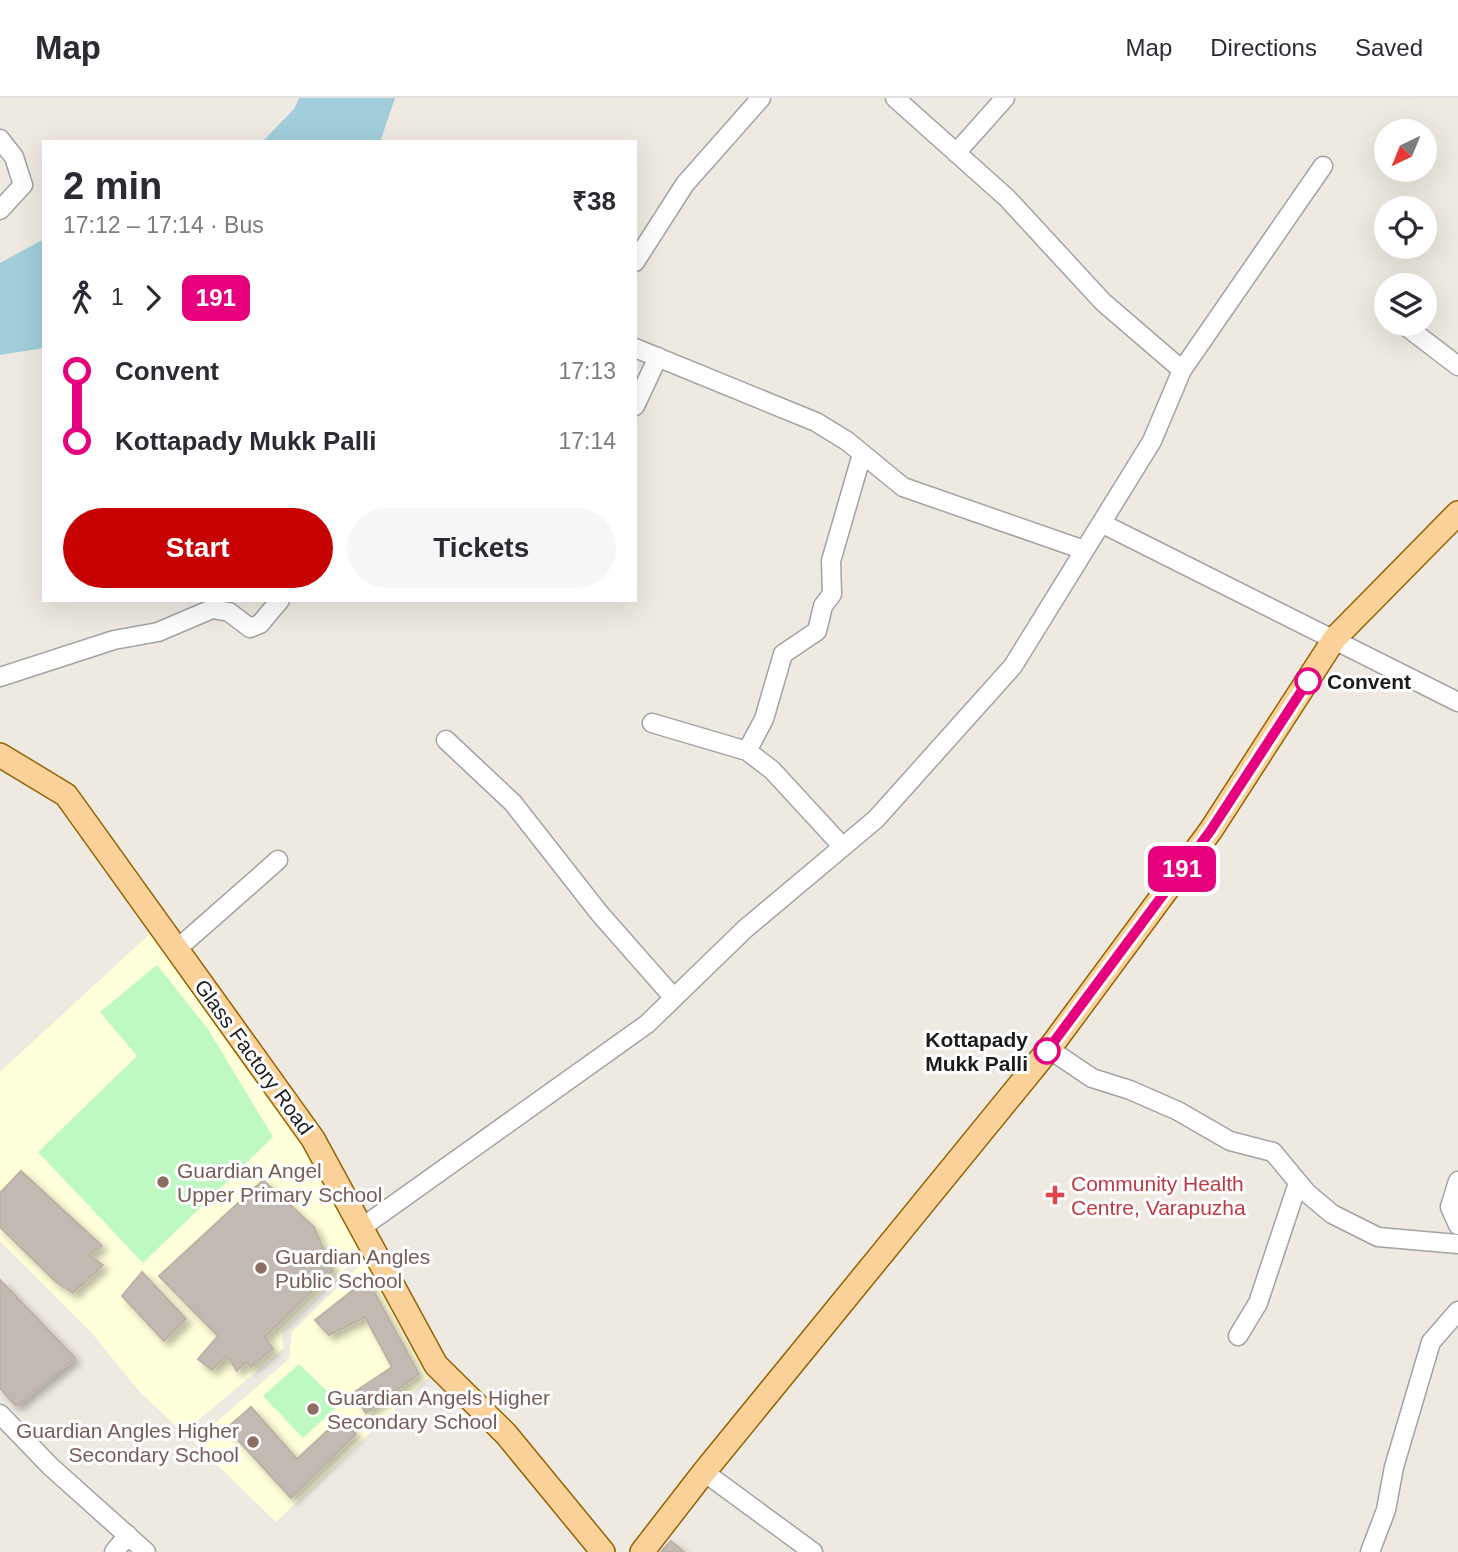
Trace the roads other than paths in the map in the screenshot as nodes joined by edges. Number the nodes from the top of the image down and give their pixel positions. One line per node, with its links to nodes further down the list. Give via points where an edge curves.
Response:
1 (761, 98): 8 (street, via 685,184)
2 (895, 98): 5 (street)
3 (1005, 98): 5 (street)
4 (0, 139): 7 (street, via 14,157 23,186)
5 (956, 153): 13 (street, via 1007,198 1103,302)
6 (1323, 166): 13 (street)
7 (0, 210)
8 (637, 259)
9 (1419, 336): 12 (street)
10 (637, 349): 11 (street)
11 (658, 357): 14 (street); 15 (street, via 806,418)
12 (1458, 366)
13 (1182, 370): 17 (street, via 1152,441)
14 (637, 402)
15 (862, 454): 18 (street, via 903,488); 25 (street, via 831,561 832,594 823,606 817,631 783,654 764,719)
16 (1458, 513): 20 (main road)
17 (1103, 524): 18 (street); 20 (street)
18 (1084, 550): 27 (street, via 1013,666 876,819)
19 (278, 602): 21 (street, via 260,624 250,628 229,612 212,609 158,632 114,640)
20 (1335, 639): 22 (street); 31 (main road, via 1211,830)
21 (0, 677)
22 (1458, 702)
23 (652, 723): 25 (street)
24 (446, 740): 30 (street, via 513,803 600,914)
25 (747, 751): 27 (street, via 772,770)
26 (0, 755): 29 (main road, Glass Factory Road, via 66,795)
27 (842, 846): 30 (street, via 745,929)
28 (278, 860): 29 (street)
29 (177, 949): 35 (main road, Glass Factory Road, via 313,1139)
30 (674, 998): 35 (street, via 647,1024)
31 (1049, 1049): 33 (street, via 1092,1078 1178,1111 1230,1141 1273,1152); 40 (main road)
32 (1458, 1181): 34 (street, via 1450,1207)
33 (1298, 1183): 36 (street, via 1332,1214 1378,1237); 38 (street, via 1258,1303)
34 (1458, 1225)
35 (361, 1228): 44 (main road, Glass Factory Road, via 436,1365 506,1434)
36 (1458, 1244)
37 (1458, 1311): 47 (street, via 1431,1342 1394,1466 1386,1510)
38 (1238, 1336)
39 (0, 1414): 41 (street)
40 (704, 1472): 45 (main road); 46 (street)
41 (128, 1535): 42 (street); 43 (street)
42 (114, 1552)
43 (146, 1552)
44 (603, 1552)
45 (642, 1552)
46 (813, 1552)
47 (1370, 1552)

